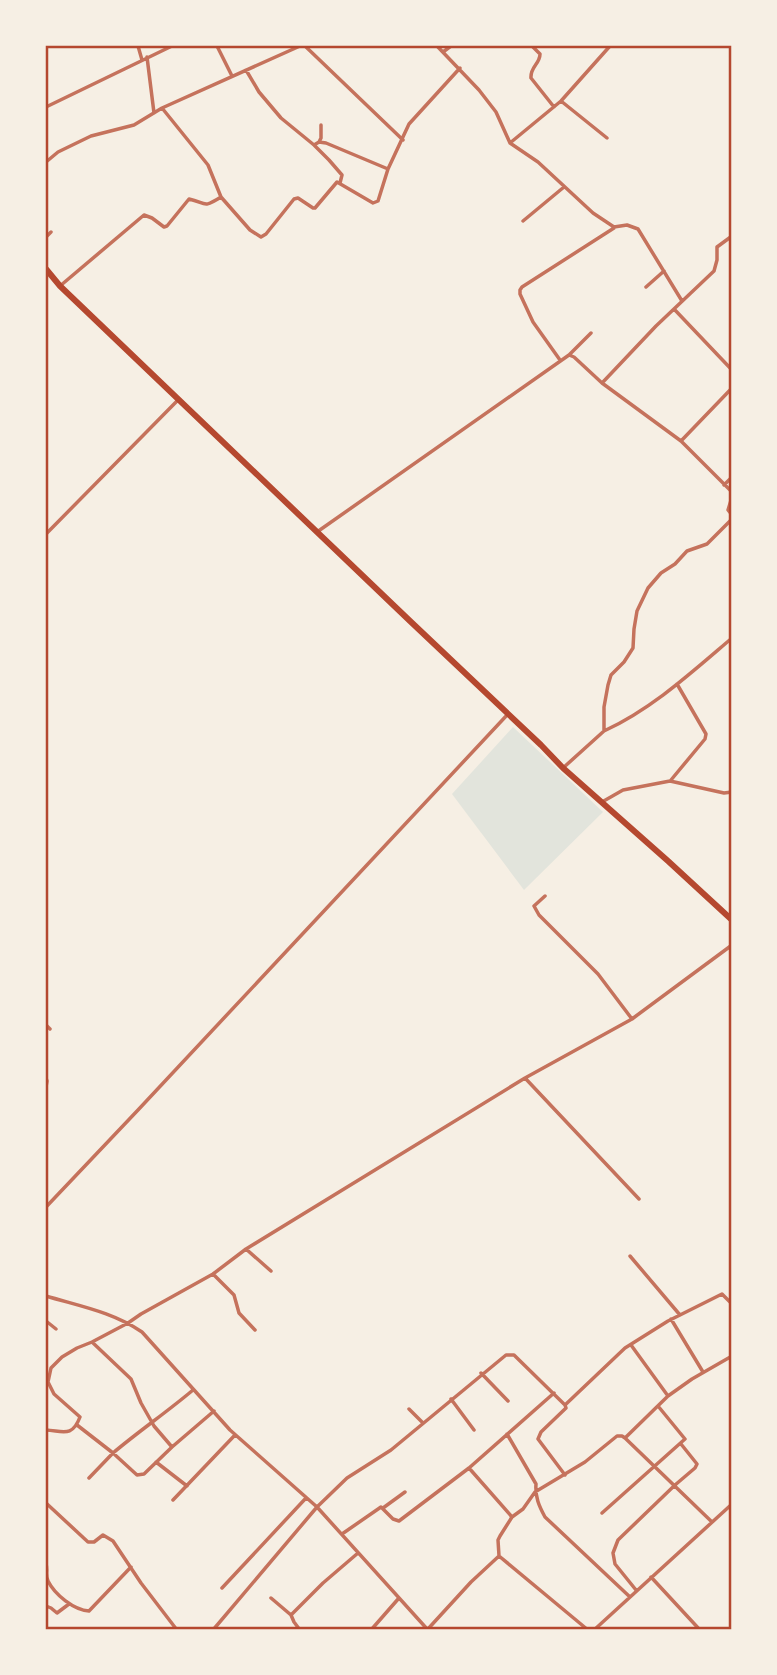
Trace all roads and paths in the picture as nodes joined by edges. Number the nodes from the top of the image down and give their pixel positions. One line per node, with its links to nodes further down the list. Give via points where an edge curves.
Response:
1 (138, 46): 10 (street)
2 (172, 46): 10 (street)
3 (217, 46): 13 (street)
4 (302, 46): 12 (street); 21 (street)
5 (437, 46): 9 (street)
6 (451, 46): 9 (street)
7 (532, 46): 16 (street, via 540,58 531,69 531,78)
8 (610, 46): 14 (street)
9 (443, 52): 11 (street)
10 (144, 58): 15 (street); 18 (street)
11 (460, 68): 21 (street, via 409,124); 23 (street, via 496,112)
12 (246, 70): 13 (street); 24 (street, via 281,118)
13 (232, 76): 17 (street)
14 (561, 101): 16 (street); 20 (street)
15 (46, 107)
16 (554, 107): 23 (street)
17 (162, 108): 18 (street); 29 (street, via 208,164)
18 (154, 113): 25 (street, via 134,125 91,136)
19 (321, 125): 22 (street)
20 (607, 138)
21 (403, 139): 26 (street)
22 (319, 142): 24 (street); 26 (street)
23 (510, 143): 28 (street)
24 (314, 145): 27 (street, via 342,175)
25 (46, 162)
26 (388, 169): 27 (street, via 380,198 373,203)
27 (340, 183): 29 (street, via 335,183 315,208 294,199 261,237)
28 (565, 186): 30 (street); 31 (street)
29 (221, 197): 37 (street, via 203,205 190,199 164,228 144,215)
30 (523, 221)
31 (614, 228): 36 (street, via 627,225 638,229); 43 (street, via 520,290 533,322)
32 (51, 232): 34 (street)
33 (732, 236): 39 (street, via 717,247 714,271)
34 (46, 237)
35 (46, 269): 37 (main road)
36 (664, 271): 38 (street); 39 (street)
37 (60, 285): 47 (main road)
38 (646, 287)
39 (682, 301): 40 (street)
40 (674, 309): 44 (street); 45 (street)
41 (590, 333): 42 (street)
42 (569, 355): 43 (street); 45 (street)
43 (560, 360): 53 (street)
44 (732, 370)
45 (602, 383): 48 (street)
46 (732, 388): 48 (street)
47 (179, 399): 53 (main road); 54 (street)
48 (681, 442): 50 (street)
49 (732, 477): 50 (street)
50 (724, 485): 51 (street)
51 (732, 495): 52 (street, via 728,507)
52 (732, 517): 58 (street, via 707,544 687,551 648,588 637,611 633,648 611,675)
53 (317, 532): 57 (main road)
54 (46, 534)
55 (732, 638): 56 (street)
56 (677, 684): 58 (street); 60 (street, via 706,734)
57 (508, 714): 59 (main road); 72 (street)
58 (604, 731): 59 (street)
59 (563, 768): 62 (main road)
60 (670, 782): 61 (street); 62 (street, via 623,789)
61 (732, 792)
62 (601, 802): 64 (main road)
63 (545, 896): 66 (street, via 534,906 539,915 598,974)
64 (730, 915)
65 (732, 945): 66 (street)
66 (632, 1018): 68 (street)
67 (46, 1078): 69 (street)
68 (524, 1078): 71 (street); 74 (street)
69 (46, 1087)
70 (46, 1195): 72 (street)
71 (639, 1199)
72 (52, 1200): 73 (street)
73 (46, 1206)
74 (246, 1249): 76 (street); 77 (street)
75 (630, 1256): 80 (street)
76 (271, 1272)
77 (213, 1274): 83 (street); 85 (street, via 234,1295 239,1313)
78 (46, 1296): 83 (street)
79 (732, 1304): 80 (street, via 722,1294)
80 (680, 1315): 81 (street)
81 (671, 1319): 87 (street); 89 (street)
82 (46, 1321): 84 (street)
83 (128, 1323): 86 (street); 91 (street, via 142,1332)
84 (56, 1329)
85 (256, 1330)
86 (92, 1342): 100 (street, via 131,1379); 102 (street, via 62,1357 51,1368 48,1382 54,1394 80,1417)
87 (631, 1345): 93 (street); 96 (street)
88 (732, 1356): 89 (street)
89 (703, 1372): 93 (street)
90 (481, 1373): 92 (street, via 506,1355 514,1355); 94 (street); 95 (street)
91 (194, 1389): 99 (street); 100 (street)
92 (554, 1393): 96 (street); 105 (street)
93 (668, 1396): 97 (street)
94 (451, 1399): 101 (street); 104 (street)
95 (508, 1401)
96 (565, 1405): 114 (street, via 538,1439)
97 (658, 1406): 107 (street); 108 (street, via 683,1435)
98 (409, 1409): 101 (street)
99 (214, 1411): 106 (street); 109 (street)
100 (152, 1421): 109 (street); 110 (street)
101 (423, 1423): 124 (street, via 347,1478)
102 (77, 1425): 103 (street, via 67,1433); 110 (street)
103 (46, 1430)
104 (474, 1430)
105 (507, 1434): 113 (street); 119 (street, via 537,1484)
106 (235, 1435): 117 (street); 120 (street)
107 (625, 1438): 112 (street); 114 (street, via 617,1436)
108 (681, 1444): 112 (street); 116 (street, via 697,1464)
109 (172, 1447): 111 (street)
110 (113, 1453): 111 (street, via 137,1475); 115 (street)
111 (156, 1462): 117 (street)
112 (654, 1465): 116 (street); 126 (street)
113 (469, 1468): 125 (street, via 400,1521); 127 (street)
114 (565, 1475): 119 (street)
115 (89, 1478)
116 (675, 1485): 128 (street); 136 (street, via 618,1540 613,1553 615,1564)
117 (187, 1486): 121 (street)
118 (405, 1492): 125 (street)
119 (535, 1492): 127 (street); 137 (street, via 545,1517)
120 (306, 1498): 124 (street); 135 (street)
121 (173, 1500)
122 (46, 1503): 133 (street, via 88,1542 101,1535 108,1537)
123 (732, 1504): 128 (street)
124 (317, 1507): 129 (street); 144 (street)
125 (383, 1507): 129 (street)
126 (602, 1513)
127 (512, 1517): 131 (street, via 498,1540)
128 (712, 1522): 134 (street)
129 (342, 1534): 130 (street)
130 (358, 1553): 139 (street); 142 (street)
131 (499, 1556): 147 (street); 148 (street)
132 (46, 1564): 140 (street, via 48,1582)
133 (131, 1567): 140 (street, via 89,1611); 143 (street)
134 (651, 1577): 136 (street); 150 (street)
135 (222, 1588)
136 (636, 1590): 137 (street)
137 (629, 1597): 149 (street)
138 (271, 1598): 142 (street)
139 (398, 1598): 146 (street); 147 (street)
140 (69, 1604): 141 (street, via 57,1613)
141 (46, 1606)
142 (292, 1615): 145 (street)
143 (177, 1629)
144 (213, 1629)
145 (300, 1629)
146 (371, 1629)
147 (427, 1629)
148 (588, 1629)
149 (597, 1629)
150 (700, 1629)

